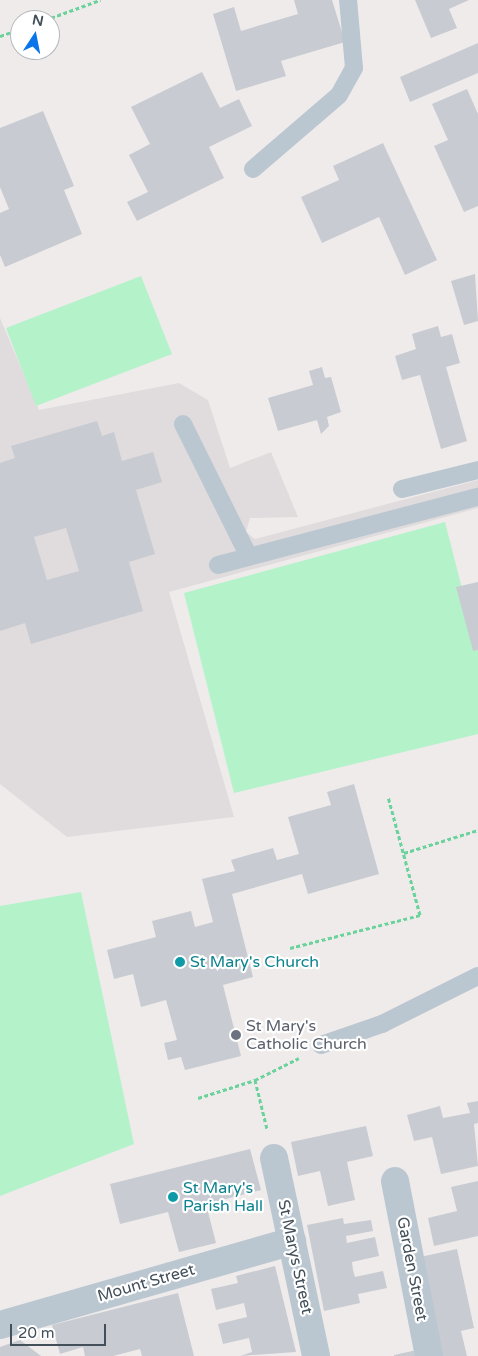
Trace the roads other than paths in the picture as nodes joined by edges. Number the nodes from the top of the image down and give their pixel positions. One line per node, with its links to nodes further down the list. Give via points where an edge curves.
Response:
1 (348, 0): 2 (lane, via 354,68 339,96)
2 (253, 169)
3 (183, 424): 7 (lane)
4 (478, 470): 5 (lane)
5 (402, 489)
6 (478, 497): 7 (lane)
7 (249, 557): 8 (lane)
8 (218, 565)
9 (478, 976): 10 (lane, via 382,1024)
10 (321, 1044)
11 (274, 1158): 13 (street, St Marys Street)
12 (395, 1181): 16 (street, Garden Street)
13 (292, 1241): 14 (street, Mount Street); 15 (street, St Marys Street)
14 (0, 1325)
15 (316, 1356)
16 (429, 1356)

